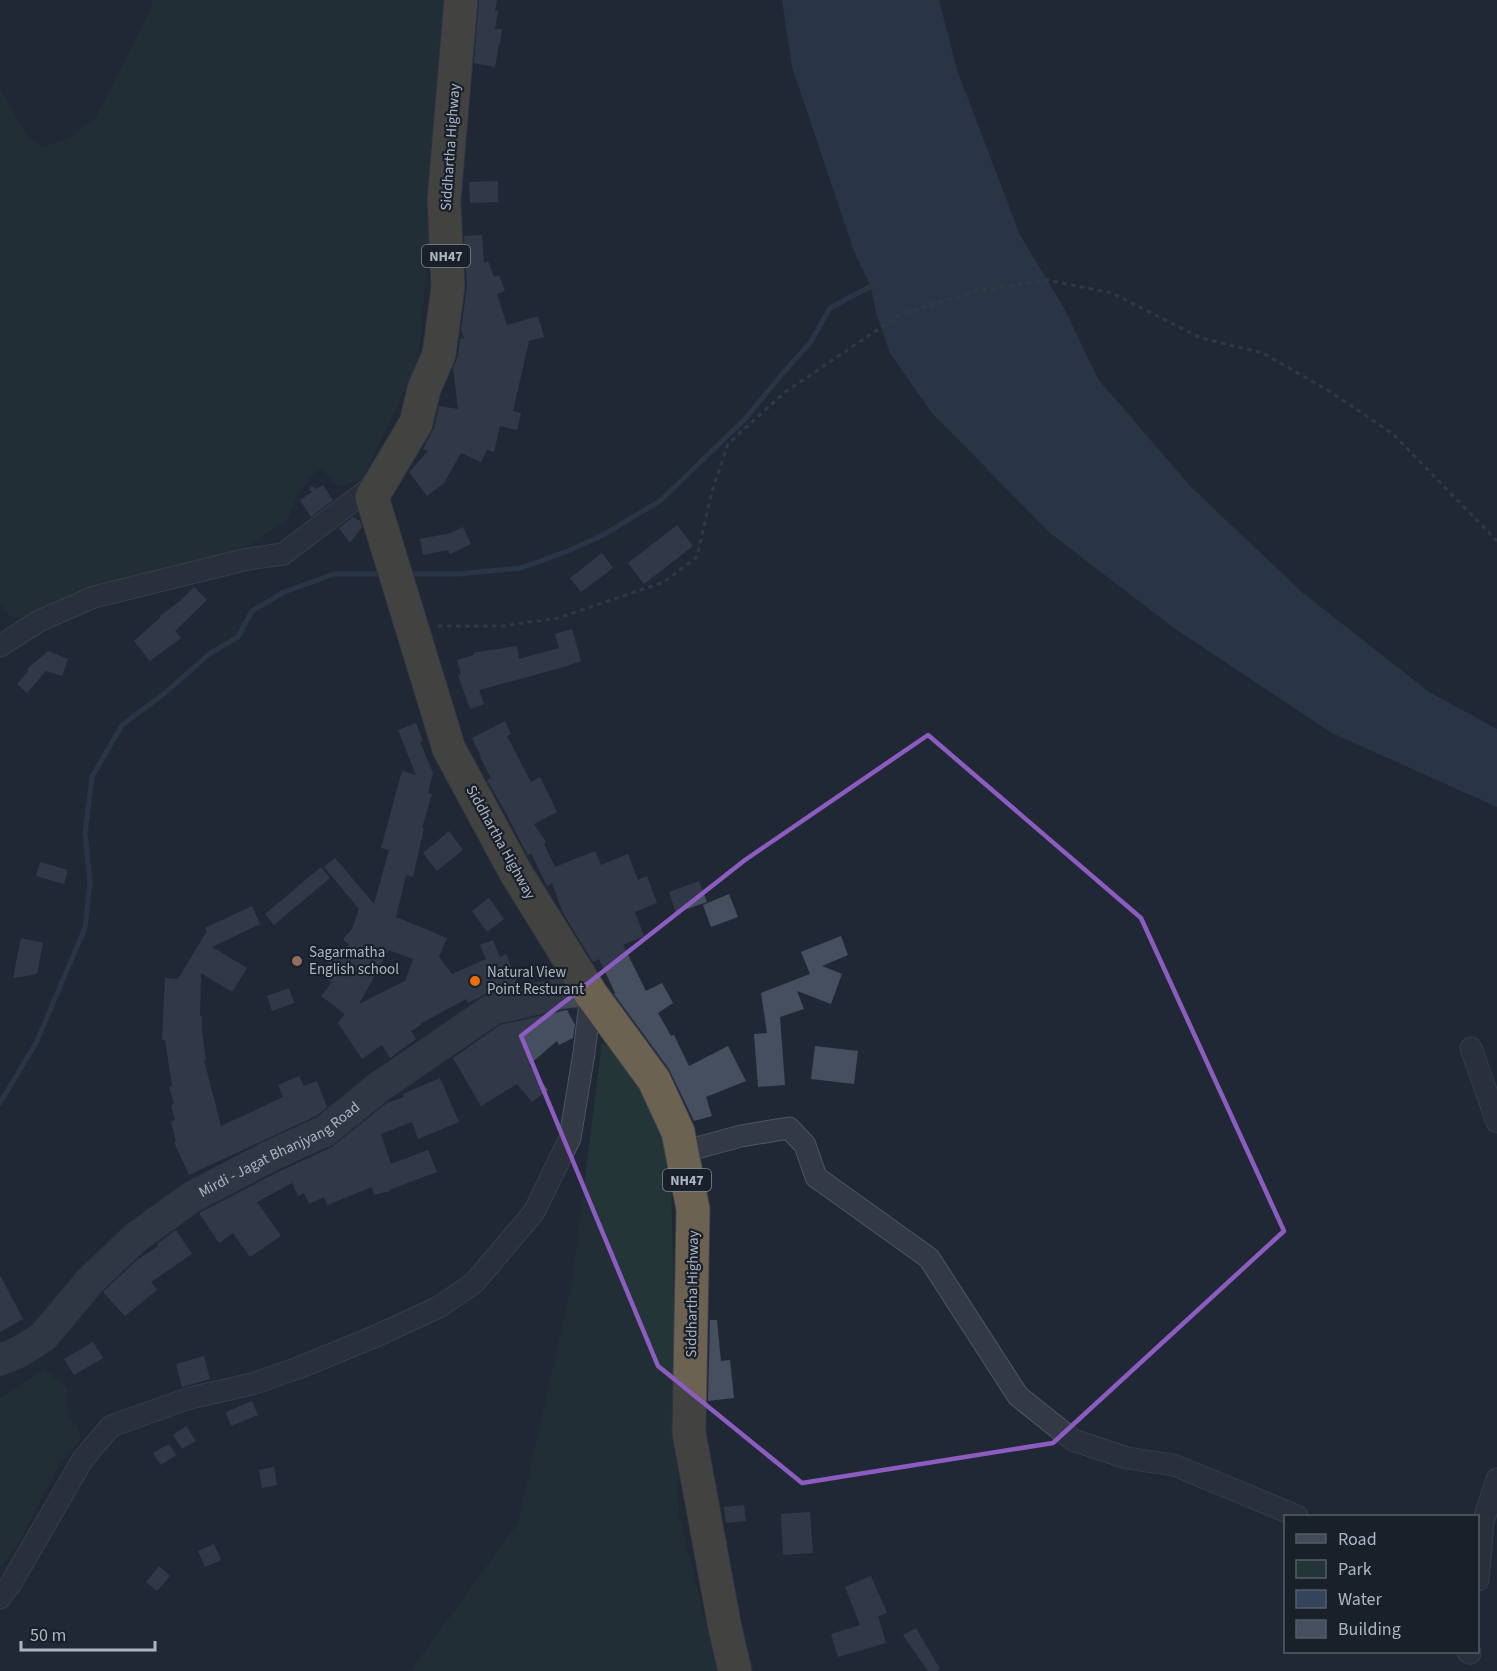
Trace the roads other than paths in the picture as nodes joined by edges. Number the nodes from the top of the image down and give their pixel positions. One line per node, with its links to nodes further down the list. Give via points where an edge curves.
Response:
1 (461, 0): 2 (highway, Siddhartha Highway / NH47, via 444,200 448,287 440,354 424,389 416,423)
2 (377, 488): 3 (street, via 283,554 94,597 39,621); 4 (highway, Siddhartha Highway / NH47, via 449,749 516,873)
3 (0, 646)
4 (589, 992): 7 (highway, Siddhartha Highway / NH47, via 654,1080 678,1132); 8 (street, Mirdi - Jagat Bhanjyang Road, via 562,993 493,1009 379,1087 325,1131 192,1197 135,1238 90,1281 43,1337); 12 (street, via 585,1053 570,1138 534,1212 474,1283 439,1307 298,1368 252,1384 190,1398 111,1426 83,1459)
5 (1472, 1048): 6 (street)
6 (1497, 1122)
7 (682, 1152): 10 (street, via 789,1128 805,1145 816,1177 929,1258 1018,1396 1073,1440 1127,1458 1174,1465); 13 (highway, Siddhartha Highway / NH47, via 693,1209 689,1433)
8 (0, 1360)
9 (1497, 1479): 11 (street, via 1483,1522)
10 (1295, 1515)
11 (1479, 1568)
12 (0, 1598)
13 (735, 1671)

